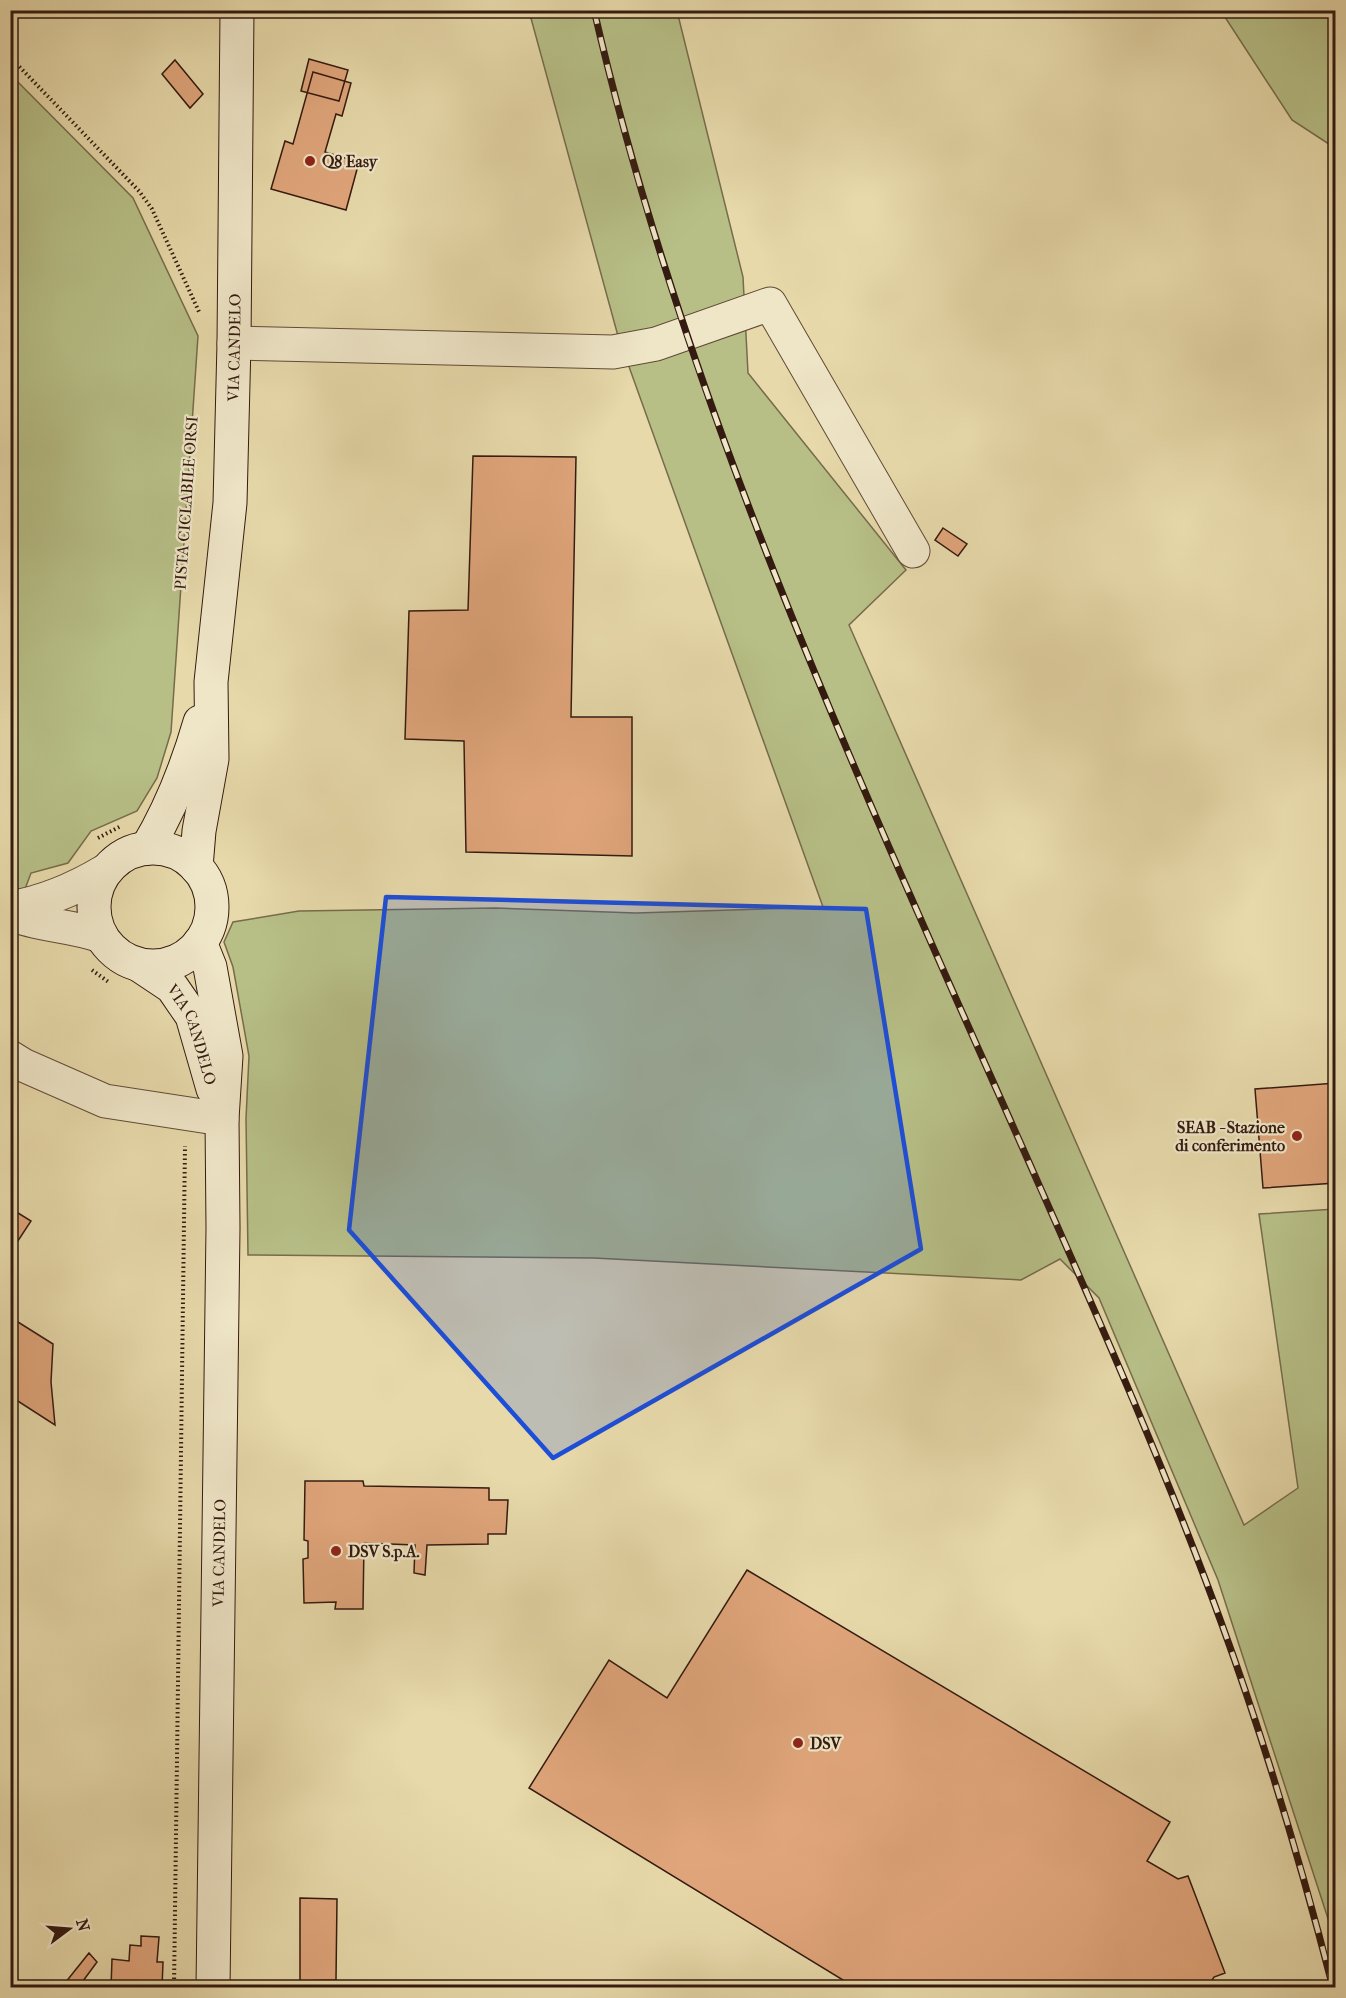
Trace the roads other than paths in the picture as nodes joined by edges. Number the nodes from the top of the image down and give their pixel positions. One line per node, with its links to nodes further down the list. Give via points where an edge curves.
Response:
1 (237, 10): 2 (street, VIA CANDELO)
2 (234, 344): 3 (street, via 613,351 656,344 770,304); 4 (street, VIA CANDELO, via 230,503)
3 (913, 550)
4 (211, 682): 5 (street, VIA CANDELO, via 186,772 162,823); 7 (street, VIA CANDELO, via 212,759)
5 (138, 835): 6 (street, via 123,856); 7 (street, via 182,855)
6 (99, 858): 8 (street, via 80,886); 11 (street)
7 (196, 867): 10 (street, via 211,896 212,912)
8 (10, 908)
9 (10, 914): 11 (street, via 35,924 78,927)
10 (200, 942): 12 (street, via 173,963); 14 (street, VIA CANDELO, via 210,967 226,1056)
11 (93, 950): 12 (street, VIA CANDELO, via 117,954)
12 (128, 976): 14 (street, VIA CANDELO, via 172,987 192,1016)
13 (10, 1057): 14 (street, via 105,1101)
14 (222, 1119): 15 (street, VIA CANDELO)
15 (213, 1988)

